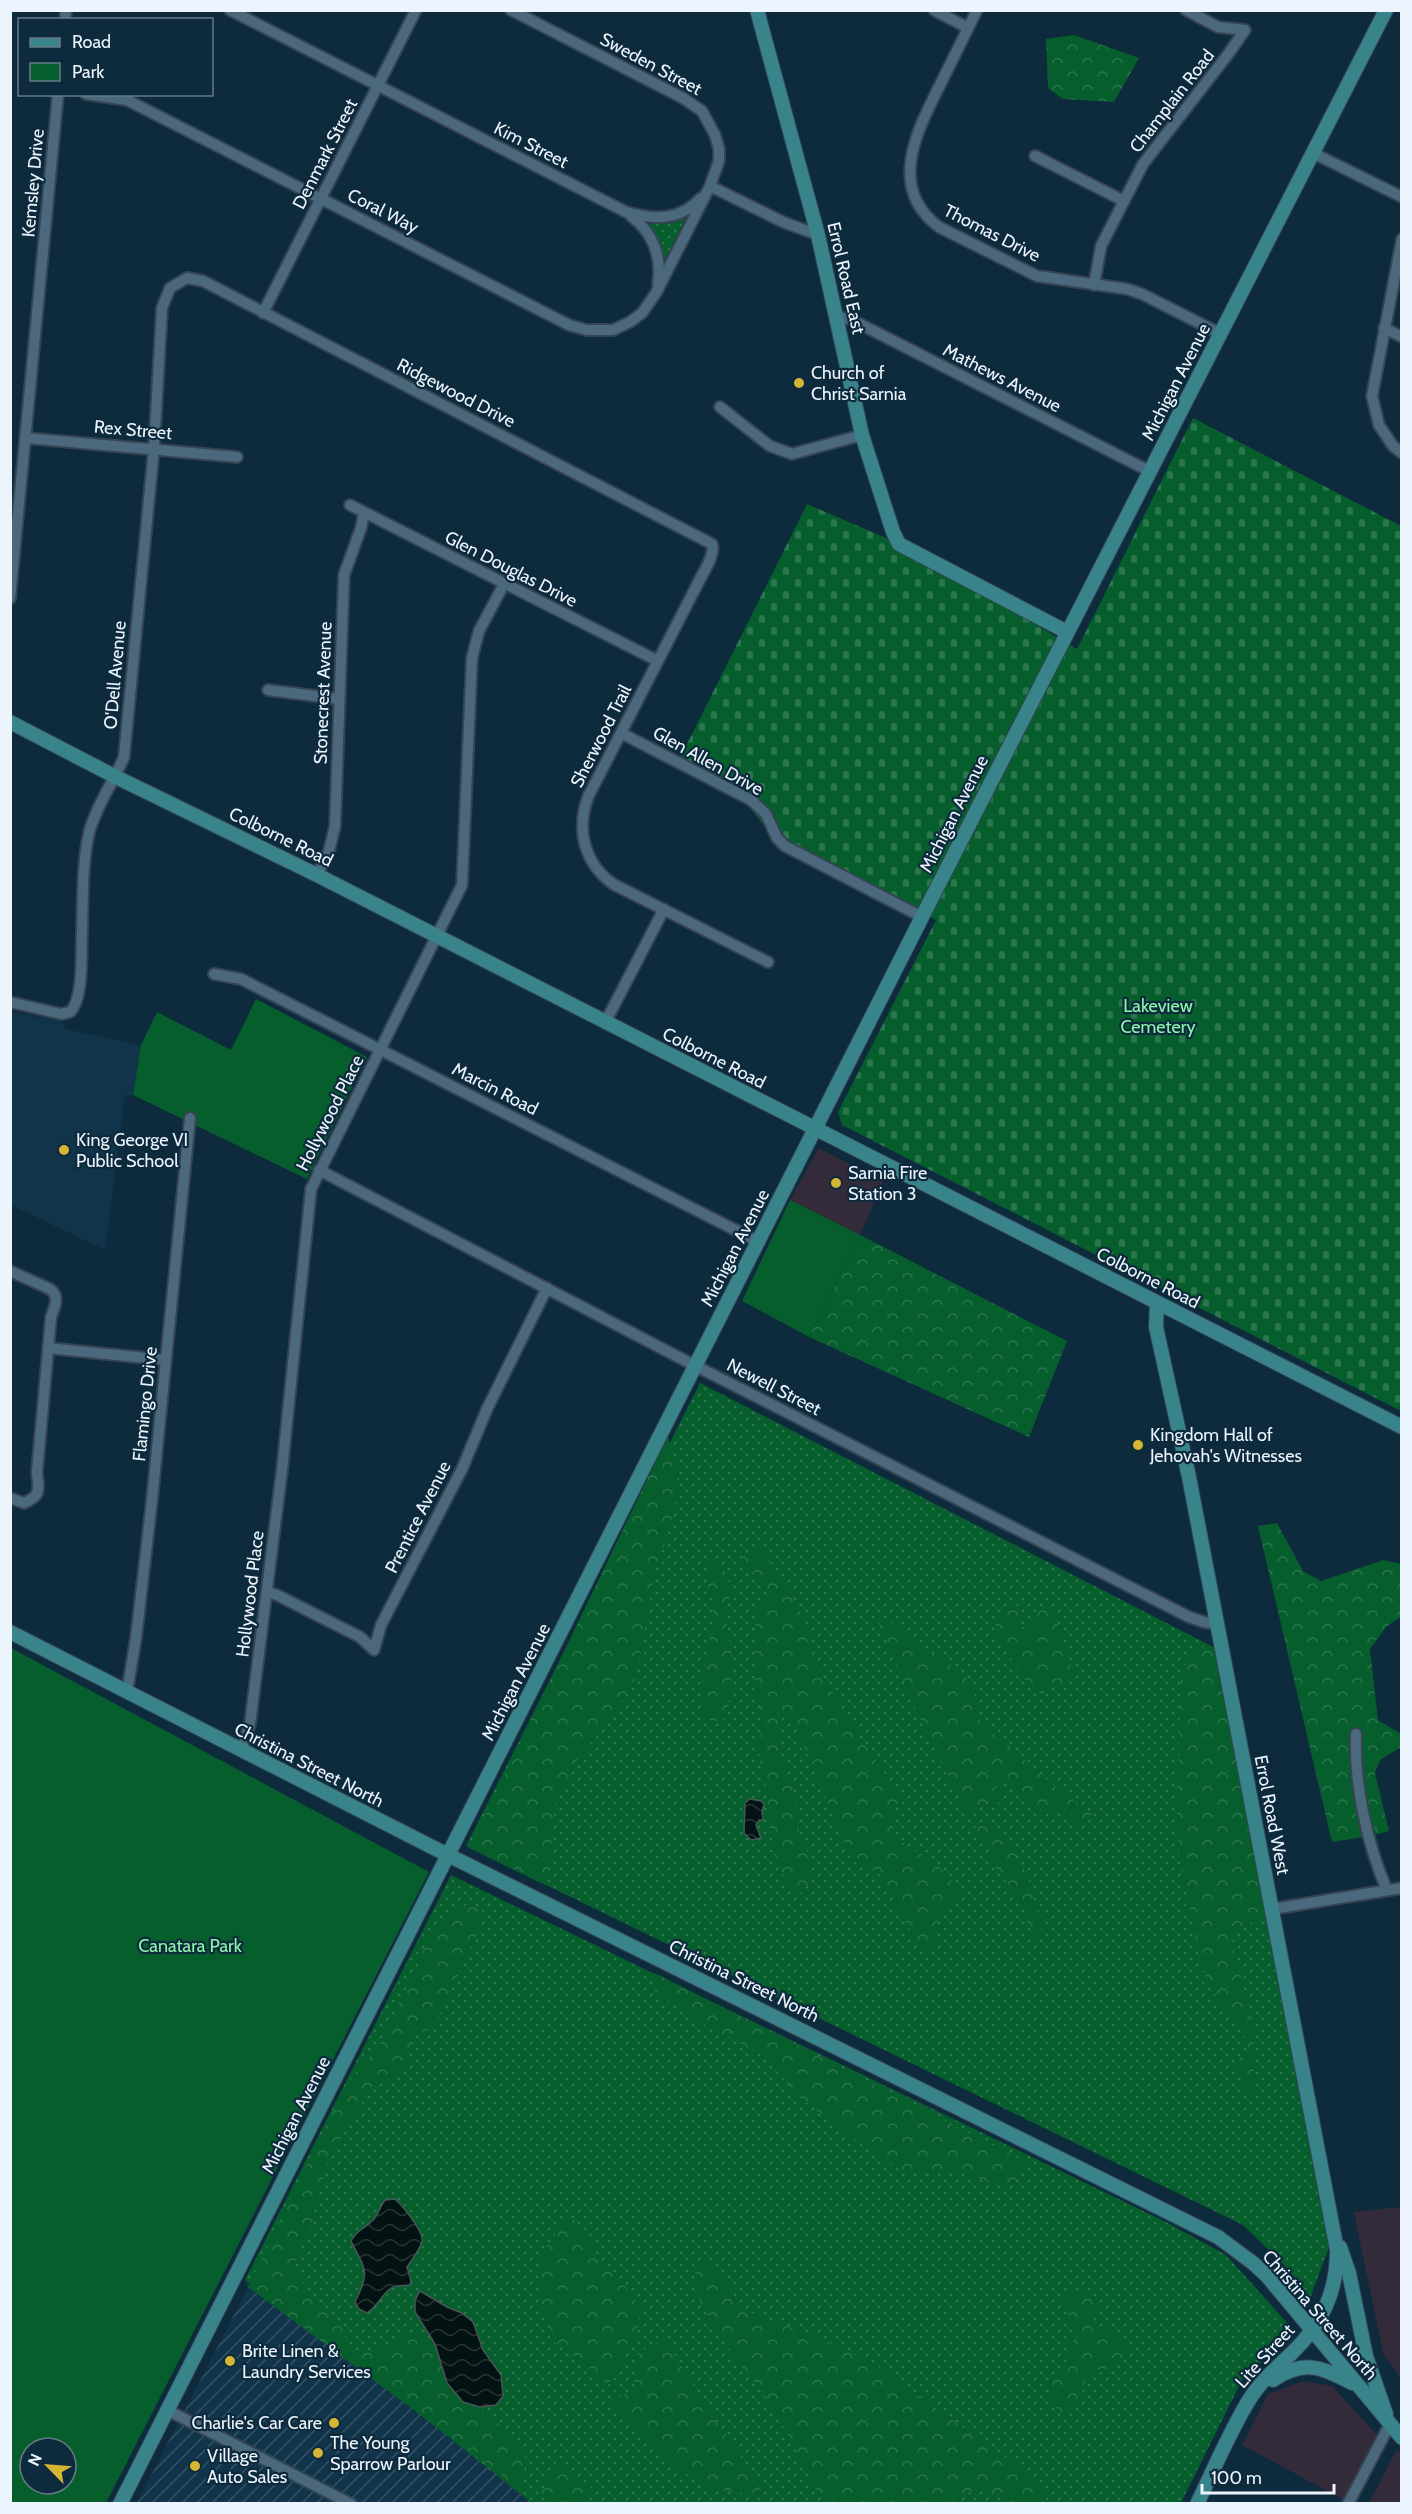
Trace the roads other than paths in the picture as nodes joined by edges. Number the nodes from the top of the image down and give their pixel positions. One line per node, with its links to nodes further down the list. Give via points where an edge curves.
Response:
1 (230, 10): 10 (street, Kim Street)
2 (416, 10): 10 (street, Denmark Street)
3 (511, 10): 15 (street, Sweden Street, via 702,111 719,149 718,168)
4 (757, 10): 20 (main road, Errol Road East)
5 (934, 10): 9 (street)
6 (977, 10): 9 (street, Thomas Drive)
7 (1186, 10): 18 (street, Champlain Road, via 1218,27 1245,30 1148,157)
8 (1386, 10): 13 (main road, Michigan Avenue)
9 (968, 28): 23 (street, Thomas Drive, via 916,132 910,170 918,206 939,227 1037,276)
10 (378, 86): 17 (street, Denmark Street); 19 (street, Kim Street)
11 (58, 96): 32 (street, Kemsley Drive)
12 (100, 96): 17 (street, Coral Way, via 127,100)
13 (1313, 153): 16 (street); 28 (main road, Michigan Avenue)
14 (1035, 156): 18 (street)
15 (710, 186): 19 (street, Kim Street, via 692,206 670,217); 20 (street); 24 (street, Coral Way)
16 (1401, 197)
17 (321, 198): 24 (street, Coral Way, via 579,328 604,332 621,327 642,313); 25 (street, Denmark Street)
18 (1124, 201): 23 (street, Champlain Road, via 1101,246)
19 (626, 212): 24 (street, via 643,226 656,251)
20 (818, 235): 26 (main road, Errol Road East)
21 (1401, 239): 27 (street)
22 (183, 279): 25 (street, Ridgewood Drive, via 203,281); 33 (street, O'Dell Avenue, via 170,288 162,308)
23 (1094, 285): 28 (street, Thomas Drive, via 1142,294)
24 (656, 293)
25 (263, 313): 39 (street, Ridgewood Drive)
26 (837, 317): 31 (main road, Errol Road East); 36 (street, Mathews Avenue, via 850,319)
27 (1384, 328): 29 (street); 34 (street, via 1373,405 1383,432)
28 (1221, 334): 36 (main road, Michigan Avenue)
29 (1401, 337)
30 (720, 407): 31 (street, via 770,446 792,454)
31 (862, 435): 42 (main road, Errol Road East, via 899,544)
32 (26, 438): 33 (street, Rex Street); 41 (street, Kemsley Drive)
33 (154, 448): 35 (street, Rex Street); 48 (street, O'Dell Avenue, via 124,757)
34 (1401, 453)
35 (237, 457)
36 (1151, 472): 42 (main road, Michigan Avenue)
37 (350, 505): 38 (street, Glen Douglas Drive)
38 (364, 513): 40 (street, Glen Douglas Drive); 45 (street, Stonecrest Avenue, via 344,574)
39 (712, 544): 43 (street, Sherwood Trail, via 712,554)
40 (504, 584): 43 (street, Glen Douglas Drive); 52 (street, Hollywood Place, via 473,650 464,878)
41 (10, 598)
42 (1067, 632): 51 (main road, Michigan Avenue)
43 (658, 661): 47 (street, Sherwood Trail)
44 (268, 690): 45 (street)
45 (339, 699): 49 (street, Stonecrest Avenue, via 335,826)
46 (10, 722): 48 (main road, Colborne Road)
47 (621, 733): 50 (street, Sherwood Trail, via 588,797 582,816 583,839 588,855 606,878); 51 (street, Glen Allen Drive, via 744,795 766,814 785,846)
48 (116, 777): 49 (main road, Colborne Road); 55 (street, O'Dell Avenue, via 90,832 84,867 76,1003 70,1012 61,1014)
49 (317, 875): 52 (main road, Colborne Road)
50 (664, 909): 53 (street, Sherwood Trail); 56 (street)
51 (922, 917): 58 (main road, Michigan Avenue)
52 (437, 936): 56 (main road, Colborne Road); 57 (street, Hollywood Place)
53 (768, 962)
54 (214, 974): 57 (street, Marcin Road, via 241,979)
55 (10, 1002)
56 (605, 1023): 60 (main road, Colborne Road)
57 (380, 1050): 62 (street, Hollywood Place); 63 (street, Marcin Road)
58 (830, 1102): 60 (main road, Michigan Avenue); 61 (main road, via 830,1125)
59 (190, 1118): 68 (street, Flamingo Drive)
60 (816, 1129): 61 (main road, Colborne Road); 63 (main road, Michigan Avenue)
61 (842, 1142): 66 (main road, Colborne Road)
62 (319, 1170): 65 (street, Newell Street); 72 (street, Hollywood Place, via 310,1196)
63 (759, 1242): 69 (main road, Michigan Avenue)
64 (10, 1270): 67 (street, via 55,1293)
65 (547, 1288): 69 (street, Newell Street); 72 (street, Prentice Avenue, via 462,1468 381,1625 374,1650 360,1637)
66 (1157, 1303): 70 (main road, Colborne Road); 73 (main road, Errol Road West, via 1156,1327)
67 (48, 1348): 68 (street); 71 (street, via 37,1472 39,1492 24,1503)
68 (166, 1360): 75 (street, Flamingo Drive, via 139,1617)
69 (696, 1366): 73 (street, Newell Street, via 1189,1617); 78 (main road, Michigan Avenue)
70 (1401, 1427)
71 (10, 1498)
72 (267, 1592): 77 (street, Hollywood Place, via 250,1724)
73 (1217, 1624): 81 (main road, Errol Road West)
74 (10, 1632): 75 (main road, Christina Street North)
75 (127, 1692): 77 (main road, Christina Street North)
76 (1356, 1734): 80 (street, via 1357,1775 1374,1856)
77 (241, 1751): 78 (main road, Christina Street North)
78 (448, 1855): 83 (main road, Christina Street North, via 1192,2222 1253,2263); 85 (main road, Michigan Avenue)
79 (1401, 1888): 80 (street)
80 (1387, 1890): 81 (street)
81 (1272, 1909): 82 (main road, Errol Road West)
82 (1334, 2230): 83 (main road, Errol Road West, via 1334,2286); 87 (main road, via 1349,2273 1370,2368)
83 (1313, 2331): 84 (main road, Christina Street North); 86 (main road, Lite Street, via 1264,2380)
84 (1358, 2386): 86 (main road, via 1324,2369 1294,2368 1261,2389); 87 (main road, Christina Street North)
85 (167, 2410): 89 (main road, Michigan Avenue); 90 (street)
86 (1242, 2411): 91 (main road, Lite Street)
87 (1390, 2424): 88 (main road, Christina Street North); 92 (street)
88 (1401, 2438)
89 (120, 2504)
90 (351, 2504)
91 (1197, 2504)
92 (1348, 2504)

